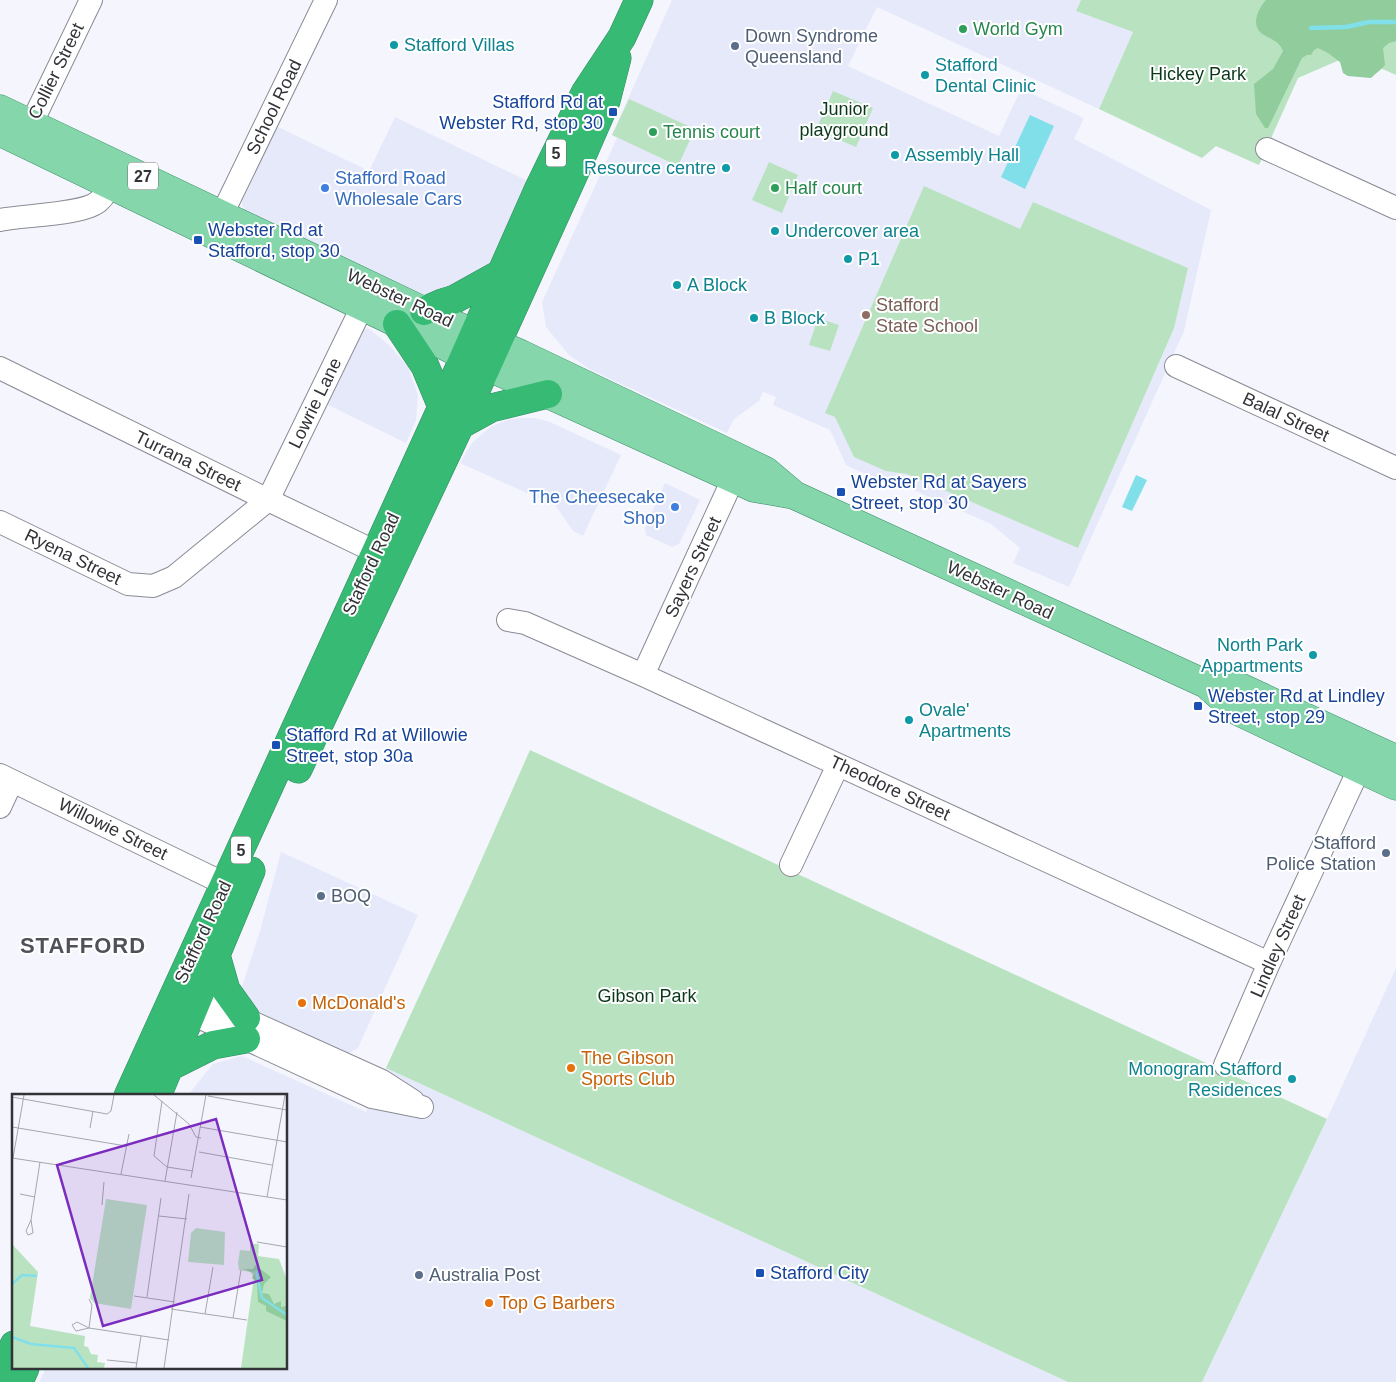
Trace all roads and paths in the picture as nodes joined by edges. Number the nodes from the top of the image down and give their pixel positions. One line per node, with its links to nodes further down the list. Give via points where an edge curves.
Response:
1 (91, 0): 6 (street, Collier Street)
2 (326, 0): 10 (street, School Road)
3 (639, 0): 4 (highway, Stafford Road / 5)
4 (622, 37): 12 (highway, Stafford Road / 5, via 585,93); 16 (highway, Stafford Road / 5, via 606,101)
5 (0, 109): 6 (main road, Webster Road / 27)
6 (18, 133): 8 (main road, Webster Road / 27)
7 (1267, 149): 9 (street)
8 (113, 175): 10 (main road, Webster Road / 27); 11 (street, via 98,202 85,208); 13 (main road, Webster Road / 27)
9 (1396, 208)
10 (221, 214): 14 (main road, Webster Road / 27)
11 (0, 220)
12 (500, 274): 14 (highway, via 455,299); 16 (highway, Stafford Road / 5)
13 (362, 307): 15 (main road, Webster Road / 27); 23 (street, Lowrie Lane)
14 (424, 311): 16 (main road, Webster Road / 27)
15 (397, 324): 16 (main road, Webster Road / 27); 20 (highway, via 425,366)
16 (480, 350): 19 (main road, Webster Road); 20 (highway, Stafford Road / 5); 21 (main road, Webster Road)
17 (1176, 366): 22 (street, Balal Street)
18 (0, 368): 23 (street, Turrana Street)
19 (548, 394): 20 (highway); 21 (main road, Webster Road)
20 (451, 416): 25 (highway, Stafford Road / 5); 36 (highway, Stafford Road / 5)
21 (734, 467): 27 (street, Sayers Street); 28 (main road, Webster Road, via 766,471 794,495 1206,684 1240,687)
22 (1396, 468)
23 (268, 500): 24 (street, Ryena Street, via 174,577 153,586 128,584); 25 (street, Turrana Street)
24 (0, 522)
25 (376, 552): 35 (highway, Stafford Road / 5)
26 (508, 620): 27 (street, Theodore Street, via 525,623)
27 (643, 676): 30 (street, Theodore Street)
28 (1364, 758): 29 (main road, Webster Road); 32 (main road, Webster Road); 37 (street, Lindley Street)
29 (1396, 759)
30 (838, 764): 34 (street); 37 (street, Theodore Street)
31 (6, 778): 33 (street); 35 (street, Willowie Street)
32 (1396, 786)
33 (0, 807)
34 (791, 865)
35 (225, 884): 38 (highway, Stafford Road / 5)
36 (216, 955): 38 (highway, Stafford Road / 5); 39 (highway, via 226,990)
37 (1269, 963): 40 (street, Lindley Street)
38 (184, 1001): 39 (street); 41 (highway, Stafford Road / 5); 42 (highway, Stafford Road / 5)
39 (246, 1028): 39 (street, via 382,1081 422,1108 372,1098); 41 (highway)
40 (1225, 1065)
41 (169, 1067): 43 (highway, Stafford Road / 5)
42 (129, 1094)
43 (158, 1094)
44 (12, 1349): 46 (highway)
45 (24, 1370): 47 (highway)
46 (0, 1374)
47 (19, 1382)

